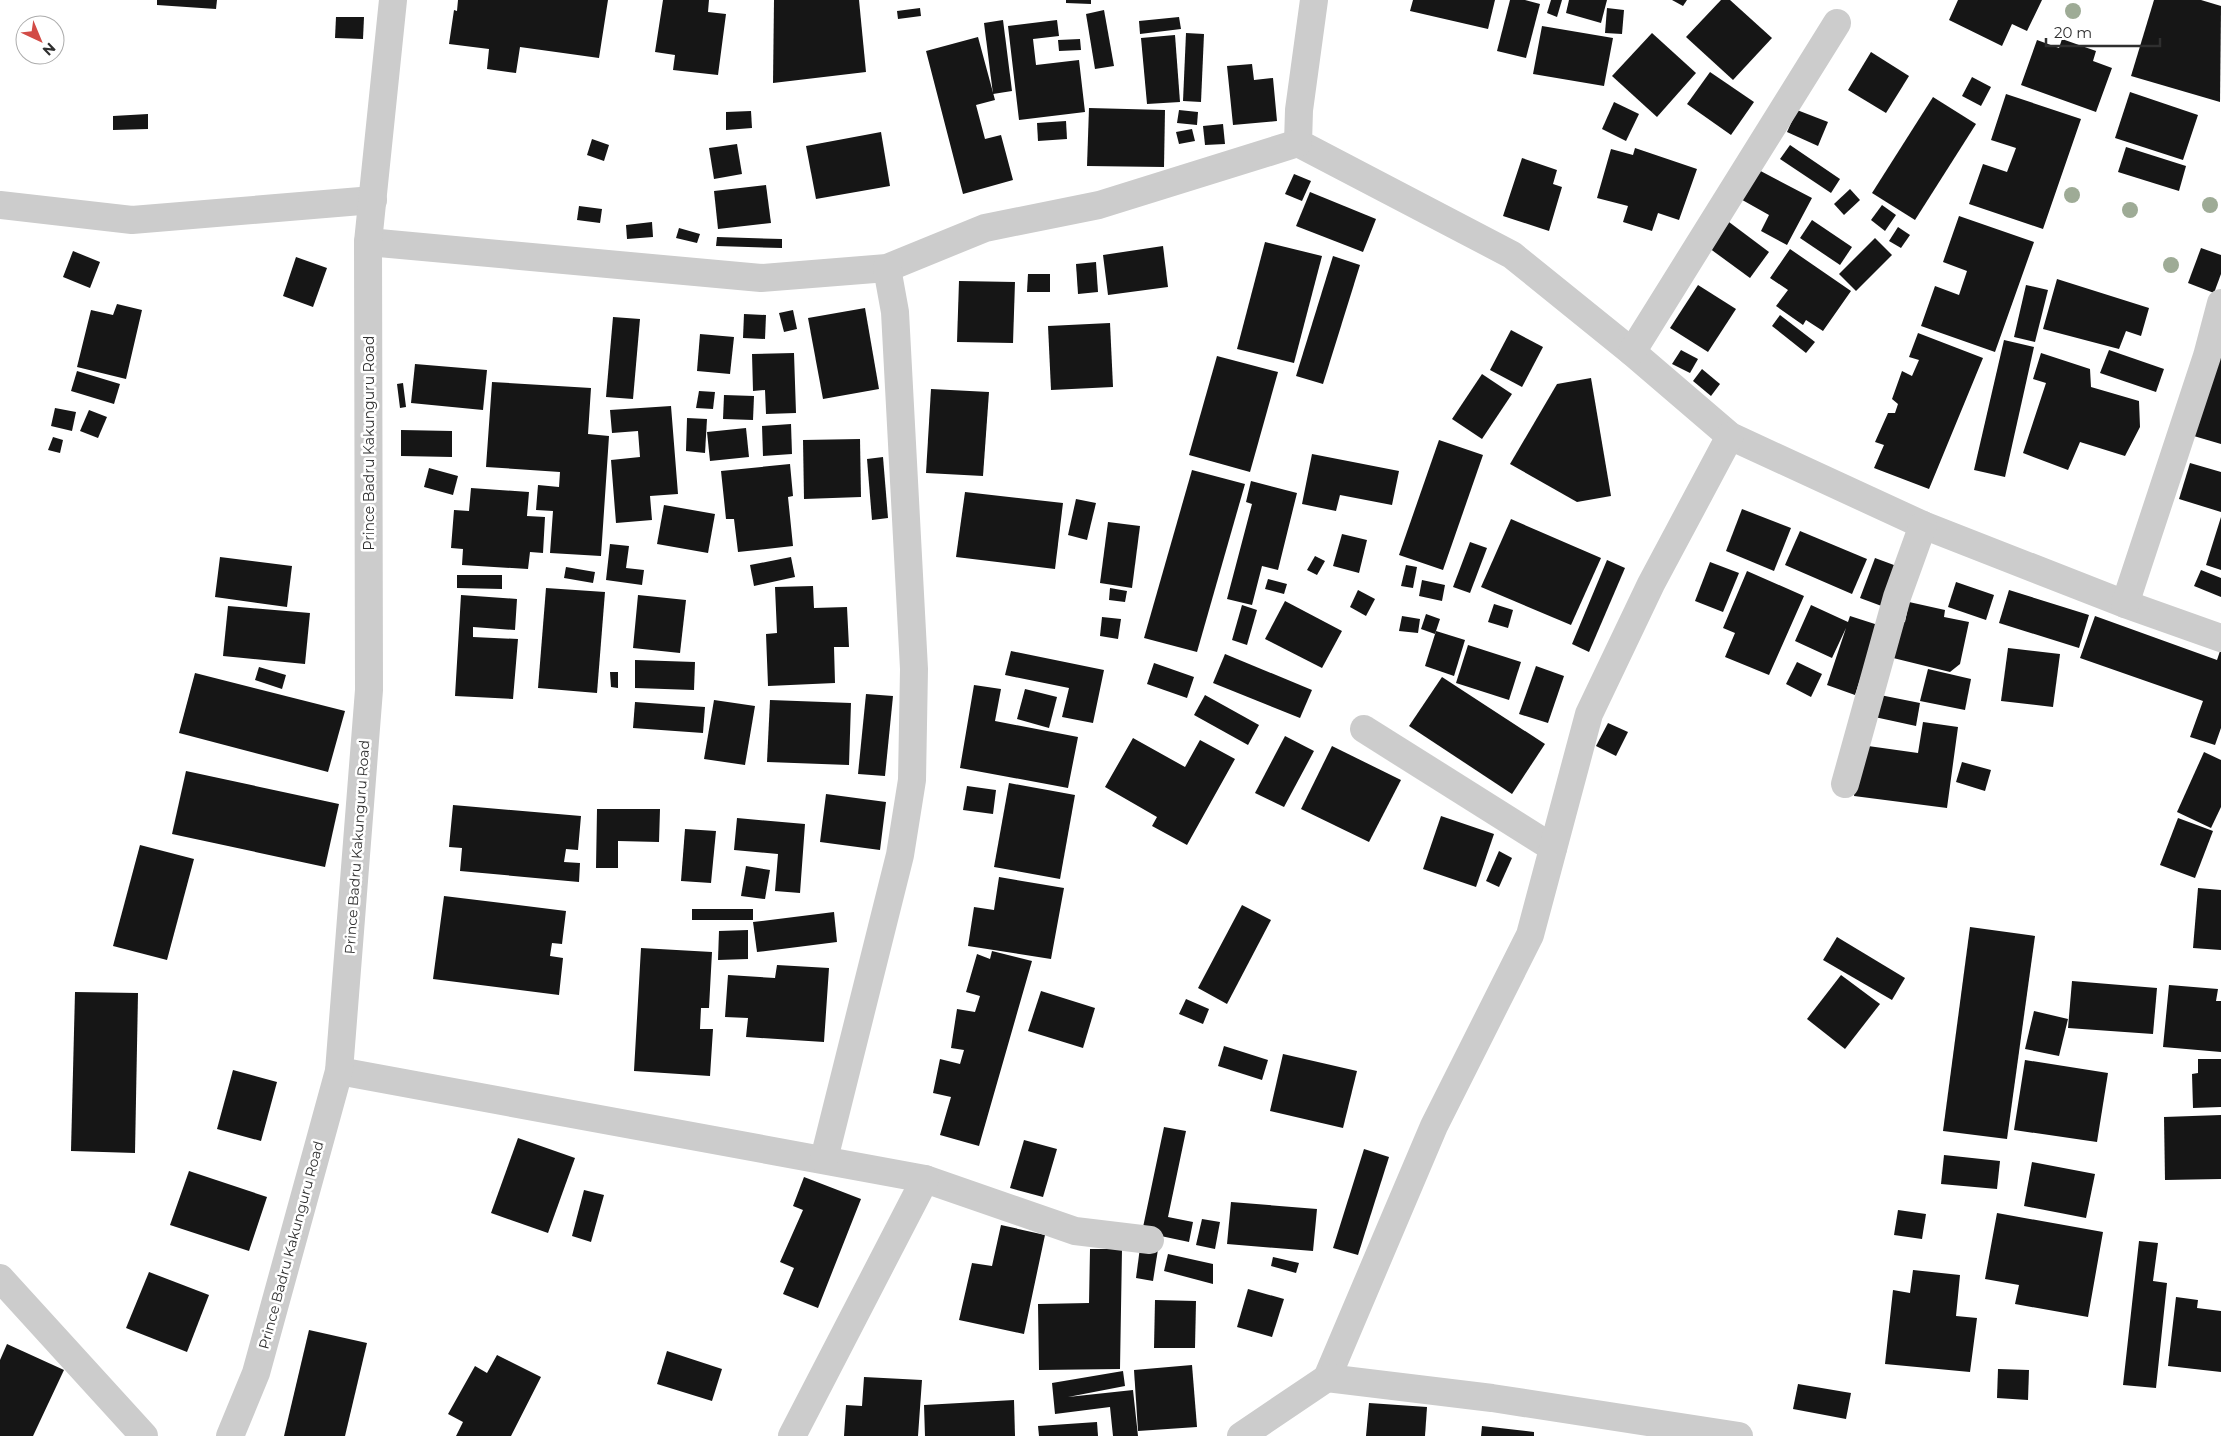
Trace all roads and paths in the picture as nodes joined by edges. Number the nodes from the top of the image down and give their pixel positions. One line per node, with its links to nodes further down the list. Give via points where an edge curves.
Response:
1 (393, 0): 5 (street, Prince Badru Kakunguru Road)
2 (1314, 0): 4 (street, via 1299,110)
3 (1838, 23): 10 (street)
4 (1298, 143): 8 (street, via 1099,205 985,228); 10 (street, via 1512,254)
5 (373, 200): 6 (street, via 132,220); 7 (street, Prince Badru Kakunguru Road)
6 (0, 205)
7 (368, 242): 8 (street, via 761,278); 18 (street, Prince Badru Kakunguru Road, via 369,690)
8 (887, 268): 19 (street, via 895,312 914,669 912,780 900,855)
9 (2221, 303): 13 (street, via 2207,356)
10 (1632, 352): 11 (street)
11 (1730, 436): 12 (street); 17 (street, via 1651,584 1590,714)
12 (1923, 525): 13 (street); 16 (street, via 1897,597)
13 (2125, 604): 14 (street)
14 (2221, 638)
15 (1364, 729): 17 (street)
16 (1845, 784)
17 (1553, 848): 23 (street, via 1530,935 1434,1126)
18 (339, 1071): 19 (street); 26 (street, Prince Badru Kakunguru Road, via 256,1373)
19 (824, 1159): 20 (street)
20 (925, 1179): 21 (street, via 1075,1231); 27 (street)
21 (1150, 1240)
22 (0, 1278): 25 (street)
23 (1327, 1378): 24 (street, via 1492,1398); 28 (street)
24 (1683, 1432): 29 (street)
25 (144, 1436)
26 (230, 1436)
27 (792, 1436)
28 (1241, 1436)
29 (1739, 1436)

